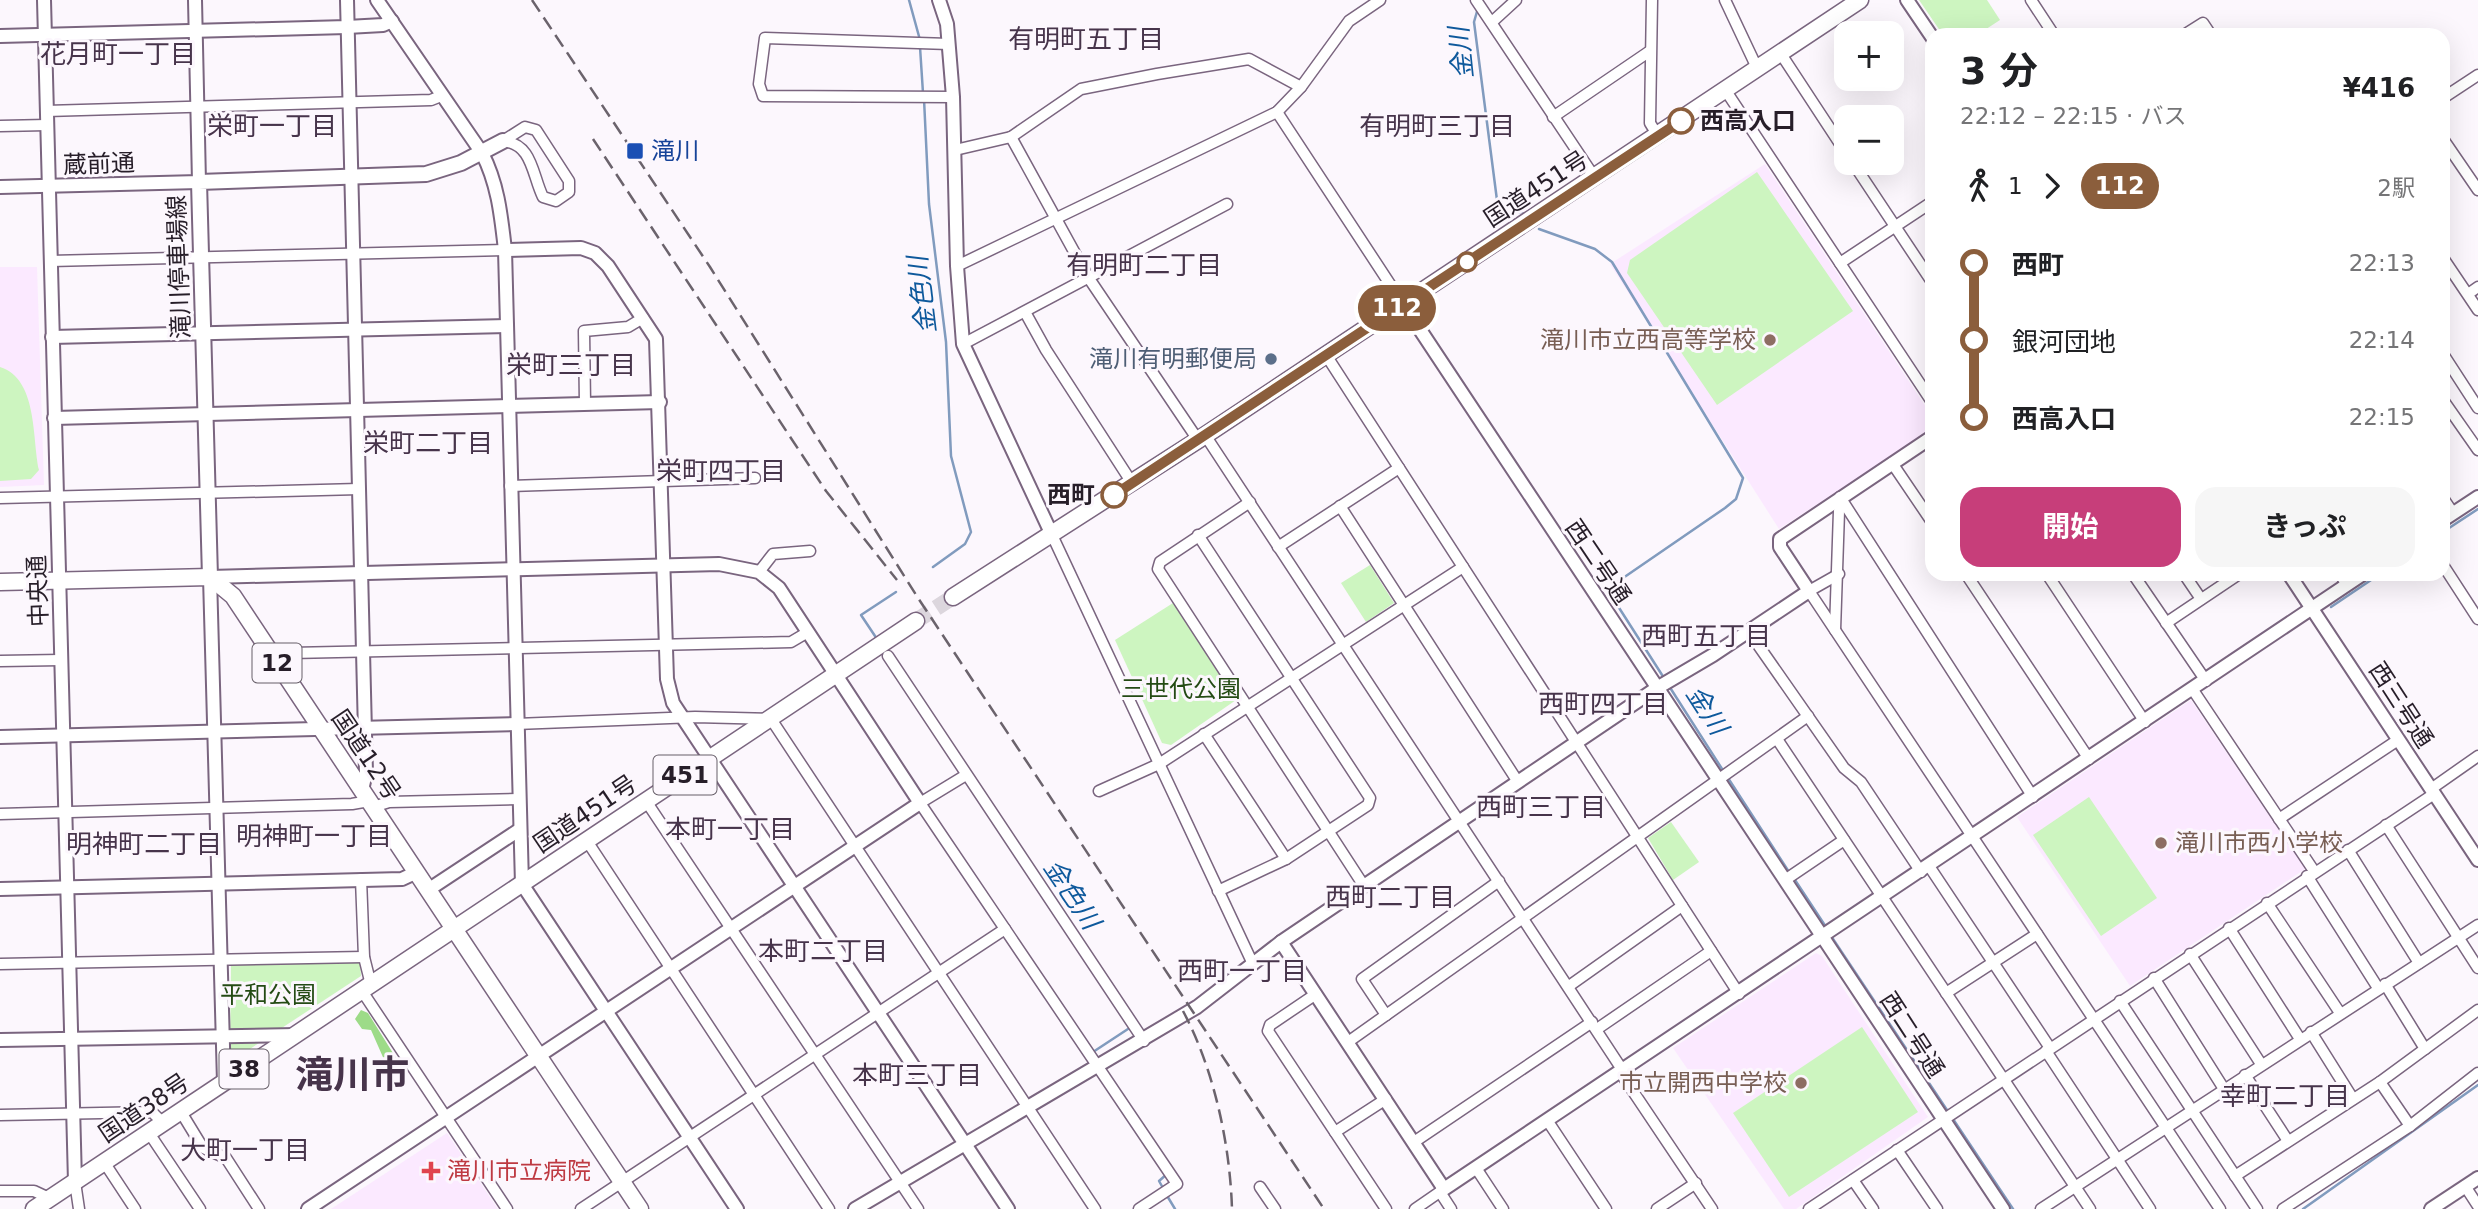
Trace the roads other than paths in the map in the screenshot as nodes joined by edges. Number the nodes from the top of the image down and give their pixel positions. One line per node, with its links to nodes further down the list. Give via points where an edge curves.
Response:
1 (44, 0): 20 (street, 中央通)
2 (195, 0): 19 (street)
3 (347, 0): 16 (street)
4 (377, 0): 14 (street)
5 (939, 0): 22 (street)
6 (1380, 0): 27 (street, via 1349,21)
7 (1476, 0): 15 (street)
8 (1516, 0): 15 (street)
9 (1652, 0): 23 (street)
10 (1725, 0): 25 (street)
11 (1860, 0): 24 (highway, 国道451号)
12 (1907, 0): 17 (street)
13 (2031, 0): 18 (street)
14 (392, 22): 16 (street); 30 (street)
15 (1492, 22): 36 (street)
16 (347, 27): 19 (street); 32 (street)
17 (1926, 28)
18 (2049, 28)
19 (196, 32): 20 (street); 33 (street)
20 (45, 35): 21 (street); 34 (street, 中央通)
21 (0, 36)
22 (949, 44): 31 (street); 31 (street, via 765,38 759,84 762,96)
23 (1650, 51): 36 (street); 40 (street, via 1650,122)
24 (1781, 54): 25 (highway, 国道451号); 39 (street)
25 (1758, 70): 28 (highway, 国道451号)
26 (2478, 75): 29 (street)
27 (1301, 86): 35 (street); 42 (street, via 1257,61 1233,61 1081,89)
28 (1726, 91): 40 (highway, 国道451号); 61 (street)
29 (2450, 93)
30 (442, 96): 32 (street); 45 (street)
31 (953, 97): 44 (street)
32 (349, 102): 33 (street); 47 (street)
33 (198, 106): 34 (street); 49 (street)
34 (46, 111): 37 (street, 中央通)
35 (1277, 112): 55 (street); 68 (street, 西二号通)
36 (1553, 117): 48 (street)
37 (47, 125): 38 (street); 50 (street, 中央通)
38 (0, 126)
39 (1834, 135)
40 (1658, 136): 48 (highway, 国道451号)
41 (509, 137): 41 (street, via 527,154 543,197 563,198 569,192 569,181 536,130 525,127); 45 (main road, 滝川停車場線)
42 (1011, 137): 44 (street); 55 (street)
43 (2450, 149): 52 (street)
44 (955, 150): 62 (street)
45 (482, 153): 47 (main road, 滝川停車場線, via 441,171); 57 (street, via 500,203)
46 (1861, 175): 56 (street)
47 (352, 178): 49 (main road, 滝川停車場線); 58 (street)
48 (1595, 178): 68 (highway, 国道451号)
49 (200, 182): 50 (street, 蔵前通); 59 (main road, 滝川停車場線)
50 (49, 186): 51 (street, 蔵前通); 60 (street, 中央通)
51 (0, 187)
52 (2478, 190)
53 (1227, 204): 65 (street)
54 (1925, 207): 56 (street)
55 (1054, 221): 62 (street); 65 (street)
56 (1895, 227): 61 (street); 64 (street)
57 (505, 250): 58 (street); 71 (street, via 591,251 608,266); 72 (street)
58 (353, 253): 59 (street); 73 (street)
59 (201, 258): 60 (street); 74 (main road, 滝川停車場線)
60 (50, 261): 75 (street, 中央通)
61 (1840, 264): 79 (street)
62 (957, 266): 76 (street)
63 (2450, 268): 67 (street)
64 (1925, 272)
65 (1088, 277): 70 (street); 88 (street)
66 (2478, 287): 67 (street)
67 (2468, 295): 69 (street)
68 (1403, 304): 77 (highway, 国道451号); 150 (street, 西二号通)
69 (2478, 310)
70 (1025, 312): 76 (street); 95 (street)
71 (643, 318): 80 (street, via 658,344); 81 (street, via 628,327 584,331)
72 (507, 326): 73 (street); 82 (street)
73 (355, 330): 74 (street); 84 (street)
74 (203, 333): 75 (street); 86 (main road, 滝川停車場線)
75 (52, 337): 87 (street, 中央通)
76 (963, 344): 107 (street)
77 (1325, 355): 88 (highway, 国道451号); 92 (street)
78 (2450, 365): 83 (street)
79 (1925, 392)
80 (660, 402): 81 (street); 94 (street)
81 (585, 404): 82 (street)
82 (508, 407): 84 (street); 96 (street)
83 (2478, 408)
84 (357, 410): 86 (street); 97 (street)
85 (2450, 410): 90 (street)
86 (206, 413): 87 (street); 98 (main road, 滝川停車場線)
87 (54, 418): 99 (street, 中央通)
88 (1201, 438): 95 (highway, 国道451号); 103 (street)
89 (1925, 442): 91 (street)
90 (2478, 450)
91 (1892, 463): 102 (street); 105 (street)
92 (1399, 468): 104 (street); 112 (street)
93 (755, 478): 94 (street)
94 (662, 481): 96 (street); 111 (street)
95 (1132, 483): 107 (highway, 国道451号)
96 (510, 486): 113 (street)
97 (359, 489): 98 (street); 114 (street)
98 (208, 492): 99 (street); 118 (main road, 滝川停車場線)
99 (56, 496): 101 (street); 119 (street, 中央通)
100 (2478, 497): 106 (street)
101 (0, 498)
102 (1842, 500): 116 (street); 128 (street, via 1780,539 1780,547); 176 (street)
103 (1250, 502): 108 (street); 109 (street)
104 (1340, 506): 109 (street); 131 (street)
105 (1925, 512)
106 (2450, 516)
107 (1052, 535): 129 (highway, 国道451号); 170 (street)
108 (1198, 536): 148 (street); 152 (street, via 1160,562 1158,569)
109 (1278, 547): 140 (street)
110 (810, 551): 115 (street, via 773,554)
111 (664, 565): 113 (street); 115 (street, via 733,564); 139 (street)
112 (1464, 567): 131 (street); 166 (street)
113 (513, 569): 114 (street); 141 (street)
114 (361, 572): 118 (street); 142 (street)
115 (759, 572): 137 (street, via 779,588)
116 (1839, 574): 128 (street); 136 (street)
117 (2450, 576): 133 (street)
118 (210, 577): 119 (highway); 145 (highway, 国道12号 / 12, via 233,596); 160 (street)
119 (58, 580): 127 (highway); 144 (street, 中央通)
120 (1971, 581): 169 (street)
121 (2052, 581): 156 (street)
122 (2138, 581): 135 (street)
123 (2189, 581): 130 (street)
124 (2228, 581): 130 (street)
125 (2293, 581): 132 (street, 西三号通)
126 (2341, 581): 132 (street)
127 (0, 582)
128 (1809, 591): 136 (street); 138 (street)
129 (953, 597)
130 (2201, 599): 135 (street)
131 (1404, 606): 140 (street); 173 (street)
132 (2312, 608): 149 (street); 165 (street, 西三号通)
133 (2478, 619)
134 (916, 621): 147 (highway, 国道451号 / 451)
135 (2166, 623): 149 (street)
136 (1835, 631): 190 (street)
137 (808, 632): 139 (street, via 791,642); 147 (street)
138 (1749, 632): 150 (street); 153 (street)
139 (666, 645): 141 (street); 155 (street, via 668,691)
140 (1343, 645): 148 (street); 185 (street)
141 (515, 649): 142 (street); 157 (street)
142 (363, 652): 145 (street, via 290,653); 158 (street)
143 (888, 656): 171 (street)
144 (61, 660): 146 (street); 162 (street, 中央通)
145 (276, 661): 159 (highway, 国道12号 / 12)
146 (0, 662)
147 (837, 675): 154 (highway, 国道451号 / 451); 180 (street)
148 (1291, 679): 152 (street); 188 (street, via 1370,798 1368,805)
149 (2206, 681): 151 (street)
150 (1657, 688): 166 (street); 172 (street, 西二号通)
151 (2193, 690): 156 (street); 184 (street)
152 (1248, 706): 161 (street); 188 (street)
153 (1808, 716): 164 (street); 197 (street)
154 (771, 719): 155 (street); 168 (highway, 国道451号 / 451); 193 (street)
155 (682, 720): 157 (street); 168 (street)
156 (2145, 722): 169 (street)
157 (516, 724): 158 (street); 178 (street)
158 (365, 728): 159 (street); 177 (street)
159 (322, 730): 160 (street); 177 (highway, 国道12号 / 12)
160 (214, 732): 162 (street); 181 (street)
161 (1204, 734): 170 (street); 195 (street)
162 (62, 736): 163 (street); 182 (street, 中央通)
163 (0, 737)
164 (1777, 739): 172 (street); 191 (street)
165 (2398, 740): 175 (street, 西三号通); 184 (street)
166 (1576, 743): 173 (street); 189 (street)
167 (2478, 756): 175 (street)
168 (709, 759): 179 (highway, 国道451号 / 451); 205 (street)
169 (2090, 759): 176 (street)
170 (1158, 764): 174 (street); 210 (street)
171 (966, 775): 180 (street); 257 (street)
172 (1719, 781): 189 (street); 201 (street, 西二号通)
173 (1518, 782): 185 (street)
174 (1099, 791)
175 (2433, 791): 186 (street); 196 (street, 西三号通)
176 (2033, 797): 190 (street)
177 (368, 799): 178 (street); 181 (street, via 352,804); 198 (highway, 国道12号 / 12)
178 (519, 799): 187 (street)
179 (646, 801): 192 (highway, 国道451号 / 451); 216 (street)
180 (920, 803): 193 (street); 219 (street)
181 (216, 808): 182 (street); 203 (street)
182 (64, 812): 183 (street); 207 (street, 中央通)
183 (0, 814)
184 (2279, 819): 199 (street)
185 (1460, 822): 202 (street); 206 (street)
186 (2386, 825): 194 (street); 222 (street)
187 (519, 830): 204 (street); 209 (street)
188 (1329, 831): 195 (street); 206 (street)
189 (1638, 837): 213 (street); 214 (street)
190 (1973, 837): 197 (street); 220 (street)
191 (1844, 839): 201 (street); 211 (street)
192 (587, 841): 204 (highway, 国道451号 / 451); 234 (street)
193 (855, 844): 205 (street); 235 (street)
194 (2348, 850): 199 (street); 231 (street)
195 (1286, 859): 210 (street)
196 (2478, 860)
197 (1925, 869): 211 (street); 230 (street)
198 (417, 872): 200 (street, via 402,879); 209 (highway, 国道12号 / 12)
199 (2311, 874): 212 (street); 238 (street)
200 (361, 879): 203 (street); 226 (street)
201 (1785, 880): 221 (street, 西二号通)
202 (1500, 881): 214 (street); 248 (street, via 1362,979)
203 (218, 883): 207 (street); 227 (street)
204 (522, 884): 218 (highway, 国道451号 / 451); 244 (street)
205 (794, 886): 216 (street); 247 (street)
206 (1364, 886): 223 (street)
207 (66, 887): 208 (street); 228 (street, 中央通)
208 (0, 889)
209 (428, 890): 218 (highway, 国道12号 / 12)
210 (1218, 891): 229 (street)
211 (1883, 898): 221 (street); 241 (street)
212 (2267, 902): 217 (street); 246 (street)
213 (1682, 906): 224 (street); 237 (street)
214 (1523, 918): 237 (street); 248 (street)
215 (2478, 925): 222 (street)
216 (731, 927): 234 (street); 261 (street)
217 (2230, 928): 225 (street); 255 (street)
218 (454, 929): 239 (highway, 国道38号 / 38); 262 (highway, 国道12号 / 12)
219 (1005, 929): 235 (street); 264 (street)
220 (2036, 934): 230 (street); 249 (street)
221 (1823, 938): 240 (street); 281 (street, 西二号通)
222 (2458, 938): 231 (street); 233 (street)
223 (1281, 942): 229 (street); 242 (street)
224 (1712, 951): 240 (street); 250 (street)
225 (2190, 954): 236 (street); 263 (street)
226 (364, 957): 227 (street); 239 (street)
227 (219, 958): 228 (street); 252 (street)
228 (68, 962): 232 (street); 254 (street, 中央通)
229 (1252, 962): 257 (street, via 1218,992)
230 (1994, 962): 241 (street); 259 (street)
231 (2419, 963): 238 (street)
232 (0, 964)
233 (2478, 968)
234 (669, 969): 244 (street); 272 (street)
235 (940, 971): 247 (street); 275 (street)
236 (2154, 978): 243 (street); 271 (street)
237 (1569, 986): 250 (street)
238 (2382, 986): 246 (street); 260 (street)
239 (366, 988): 253 (highway, 国道38号 / 38); 280 (street)
240 (1739, 993): 265 (street)
241 (1946, 993): 268 (street)
242 (1316, 994): 258 (street); 286 (street, via 1268,1031)
243 (2120, 1000): 249 (street); 276 (street)
244 (608, 1010): 262 (street); 288 (street)
245 (2478, 1010): 260 (street)
246 (2340, 1013): 251 (street)
247 (877, 1014): 261 (street); 291 (street)
248 (1386, 1015): 258 (street)
249 (2093, 1019): 259 (street); 285 (street)
250 (1595, 1026): 265 (street); 290 (street)
251 (2311, 1032): 255 (street); 274 (street)
252 (221, 1034): 253 (street); 254 (street); 269 (street)
253 (296, 1034): 269 (highway, 国道38号 / 38)
254 (70, 1039): 256 (street); 278 (street, 中央通)
255 (2300, 1039): 263 (street)
256 (0, 1040)
257 (1144, 1041): 264 (street)
258 (1348, 1042): 273 (street)
259 (2048, 1049): 268 (street); 293 (street)
260 (2425, 1049): 270 (street)
261 (815, 1054): 272 (street); 299 (street)
262 (539, 1056): 280 (street); 301 (highway, 国道12号 / 12)
263 (2261, 1064): 267 (street)
264 (1097, 1067): 275 (street); 326 (street, via 1177,1184)
265 (1622, 1071): 282 (street); 302 (street)
266 (2478, 1073): 284 (street)
267 (2245, 1075): 271 (street); 289 (street)
268 (2004, 1079): 281 (street); 305 (street)
269 (224, 1082): 277 (highway, 国道38号 / 38)
270 (2380, 1082): 274 (street); 284 (street)
271 (2224, 1088): 276 (street)
272 (753, 1095): 288 (street); 321 (street)
273 (1386, 1099): 286 (street); 290 (street)
274 (2353, 1099): 289 (street)
275 (1028, 1107): 291 (street); 325 (street)
276 (2190, 1111): 285 (street); 296 (street)
277 (181, 1112): 283 (highway, 国道38号 / 38); 315 (street, via 203,1148 226,1158)
278 (72, 1114): 279 (street); 283 (street, via 152,1112); 300 (street, 中央通)
279 (0, 1115)
280 (446, 1118): 316 (street); 317 (street)
281 (1942, 1119): 292 (street); 338 (street, 西二号通)
282 (1546, 1120): 295 (street); 332 (street)
283 (163, 1123): 287 (highway, 国道38号 / 38)
284 (2410, 1126): 343 (street)
285 (2165, 1128): 293 (street); 342 (street)
286 (1335, 1132): 328 (street)
287 (149, 1133): 294 (highway, 国道38号 / 38); 314 (street)
288 (691, 1136): 301 (street); 320 (street)
289 (2288, 1141): 296 (street)
290 (1414, 1142): 307 (street)
291 (964, 1144): 299 (street); 324 (street)
292 (1897, 1150): 298 (street); 337 (street)
293 (2116, 1159): 305 (street); 341 (street)
294 (104, 1162): 300 (highway, 国道38号 / 38); 313 (street)
295 (1476, 1168): 307 (street); 331 (street)
296 (2235, 1176): 310 (street)
297 (2478, 1178): 303 (street)
298 (1853, 1180): 335 (street); 336 (street)
299 (900, 1181): 322 (street); 323 (street)
300 (75, 1182): 308 (highway, 国道38号 / 38); 312 (street)
301 (622, 1182): 318 (street); 319 (highway, 国道12号 / 12)
302 (1696, 1183): 333 (street); 334 (street)
303 (2465, 1186): 309 (street); 344 (street)
304 (1260, 1187): 327 (street)
305 (2075, 1187): 339 (street); 340 (street)
306 (0, 1191): 308 (street, via 34,1191)
307 (1442, 1191): 329 (street); 330 (street)
308 (49, 1198): 311 (highway, 国道38号 / 38)
309 (2478, 1206)
310 (2252, 1207)
311 (34, 1209)
312 (79, 1209)
313 (135, 1209)
314 (200, 1209)
315 (260, 1209)
316 (308, 1209)
317 (507, 1209)
318 (581, 1209)
319 (640, 1209)
320 (737, 1209)
321 (829, 1209)
322 (855, 1209)
323 (918, 1209)
324 (1007, 1209)
325 (1095, 1209)
326 (1139, 1209)
327 (1275, 1209)
328 (1386, 1209)
329 (1415, 1209)
330 (1451, 1209)
331 (1503, 1209)
332 (1606, 1209)
333 (1657, 1209)
334 (1713, 1209)
335 (1809, 1209)
336 (1873, 1209)
337 (1937, 1209)
338 (2003, 1209)
339 (2041, 1209)
340 (2090, 1209)
341 (2150, 1209)
342 (2220, 1209)
343 (2284, 1209)
344 (2431, 1209)

